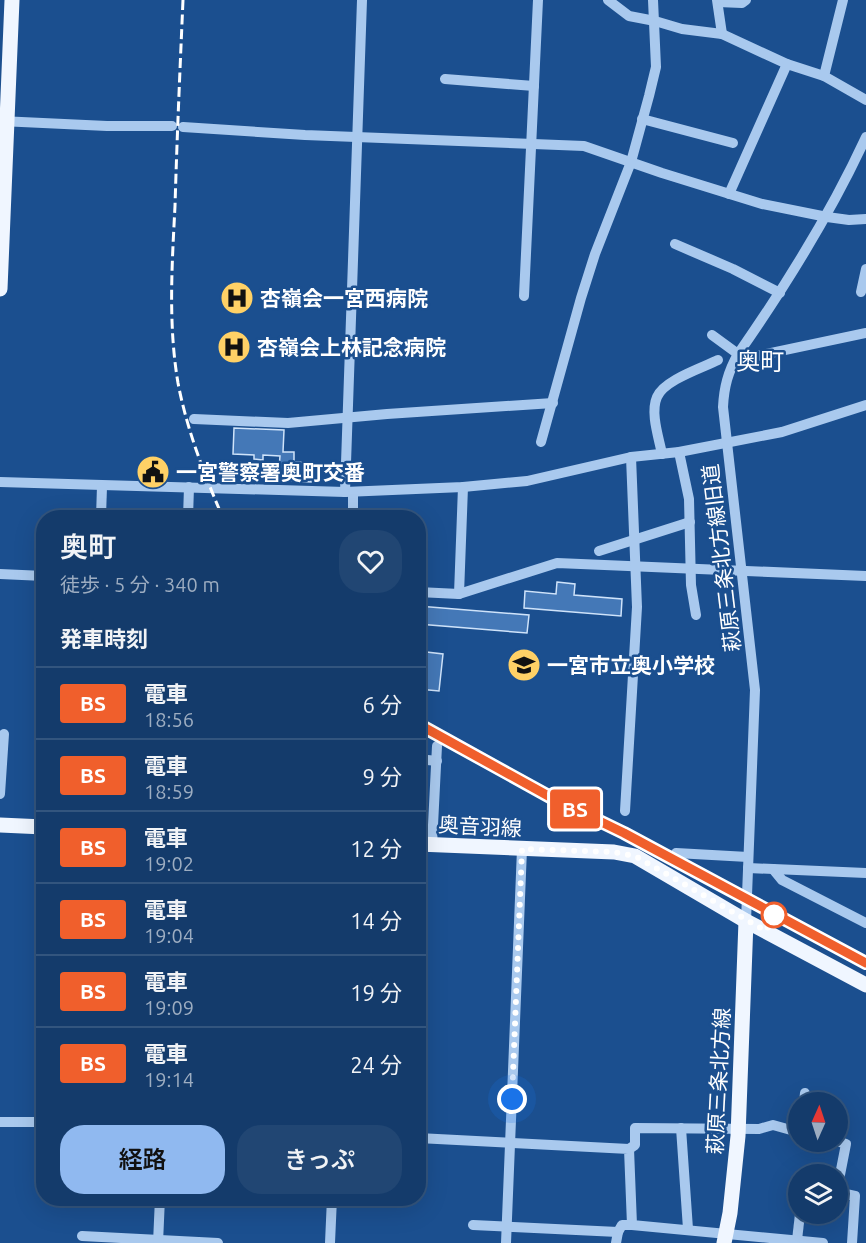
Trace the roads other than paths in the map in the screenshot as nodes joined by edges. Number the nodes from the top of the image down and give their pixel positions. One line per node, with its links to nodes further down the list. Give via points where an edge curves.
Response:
1 (12, 0): 17 (main road)
2 (362, 0): 18 (street)
3 (538, 0): 14 (street)
4 (608, 0): 9 (street, via 628,16)
5 (653, 0): 9 (street)
6 (746, 0): 8 (street)
7 (843, 0): 12 (street)
8 (717, 1): 10 (street)
9 (655, 21): 10 (street); 16 (street, via 656,68)
10 (722, 34): 11 (street)
11 (787, 64): 12 (street); 23 (street)
12 (824, 76): 15 (street)
13 (445, 79): 14 (street)
14 (534, 86): 20 (street)
15 (866, 100)
16 (642, 119): 21 (street); 22 (street)
17 (4, 122): 18 (street); 28 (main road)
18 (357, 136): 20 (street); 38 (street)
19 (866, 137): 24 (street)
20 (533, 143): 22 (street, via 584,146); 31 (street)
21 (733, 143)
22 (631, 162): 23 (street); 36 (street, via 581,298)
23 (729, 194): 24 (street)
24 (827, 217): 25 (street); 30 (street)
25 (866, 219)
26 (675, 244): 30 (street)
27 (866, 269): 29 (street)
28 (0, 289)
29 (861, 292)
30 (780, 293): 33 (street)
31 (524, 296)
32 (866, 333): 33 (street, via 757,356)
33 (738, 354): 34 (street, via 716,338); 35 (street)
34 (718, 360): 35 (street); 43 (street, via 666,386 657,397 655,413)
35 (731, 366): 41 (street, via 724,385)
36 (553, 403): 38 (street); 40 (street)
37 (866, 405): 41 (street, 萩原三条北方線旧道, via 782,432)
38 (347, 418): 39 (street, via 288,423); 49 (street)
39 (194, 419)
40 (541, 442)
41 (727, 443): 42 (street); 58 (street, 萩原三条北方線旧道)
42 (678, 452): 43 (street); 53 (street)
43 (662, 454): 44 (street)
44 (631, 457): 47 (street, via 527,482); 54 (street)
45 (0, 482): 46 (street)
46 (102, 486): 48 (street); 50 (street)
47 (463, 487): 49 (street); 63 (street)
48 (189, 488): 49 (street); 51 (street)
49 (349, 492): 52 (street)
50 (101, 510)
51 (188, 510)
52 (351, 510)
53 (690, 522): 54 (street); 57 (street)
54 (634, 538): 55 (street); 56 (street)
55 (599, 550)
56 (636, 567): 57 (street); 63 (street, via 557,563); 70 (street, via 638,607)
57 (692, 569): 58 (street); 64 (street)
58 (742, 572): 61 (street); 77 (street, 萩原三条北方線旧道, via 755,690)
59 (0, 574): 60 (street)
60 (36, 576)
61 (866, 576)
62 (426, 592): 63 (street)
63 (459, 594)
64 (696, 615)
65 (4, 734): 69 (street)
66 (438, 746): 68 (street)
67 (426, 760): 68 (street)
68 (436, 761): 73 (street)
69 (0, 794)
70 (625, 811)
71 (0, 825): 72 (main road)
72 (36, 827)
73 (426, 837)
74 (426, 845): 75 (main road, 奥音羽線)
75 (522, 849): 80 (main road, 奥音羽線, via 635,856); 89 (street)
76 (676, 853): 77 (street)
77 (748, 862): 78 (street); 80 (street, 萩原三条北方線旧道)
78 (773, 869): 79 (street); 81 (street, via 782,880)
79 (866, 873)
80 (746, 921): 82 (main road, 奥音羽線); 86 (main road, 萩原三条北方線)
81 (866, 923)
82 (866, 985)
83 (0, 1122): 84 (street)
84 (36, 1122)
85 (673, 1125): 86 (street); 90 (street, via 635,1128 635,1145); 98 (street)
86 (738, 1128): 87 (street, via 773,1125); 101 (main road, 萩原三条北方線)
87 (788, 1129)
88 (426, 1137): 89 (street)
89 (510, 1142): 90 (street); 96 (street)
90 (629, 1149): 97 (street)
91 (848, 1194): 108 (street, via 855,1196)
92 (160, 1206): 103 (street)
93 (332, 1206): 105 (street)
94 (473, 1224): 96 (street)
95 (799, 1224): 102 (street)
96 (506, 1225): 100 (street); 106 (street)
97 (632, 1225): 98 (street); 100 (street, via 622,1225)
98 (688, 1229): 101 (street)
99 (82, 1236): 103 (street)
100 (617, 1237)
101 (725, 1238): 102 (street)
102 (797, 1240): 107 (street)
103 (158, 1241): 104 (street)
104 (218, 1243)
105 (330, 1243)
106 (506, 1243)
107 (821, 1243)
108 (852, 1243)

